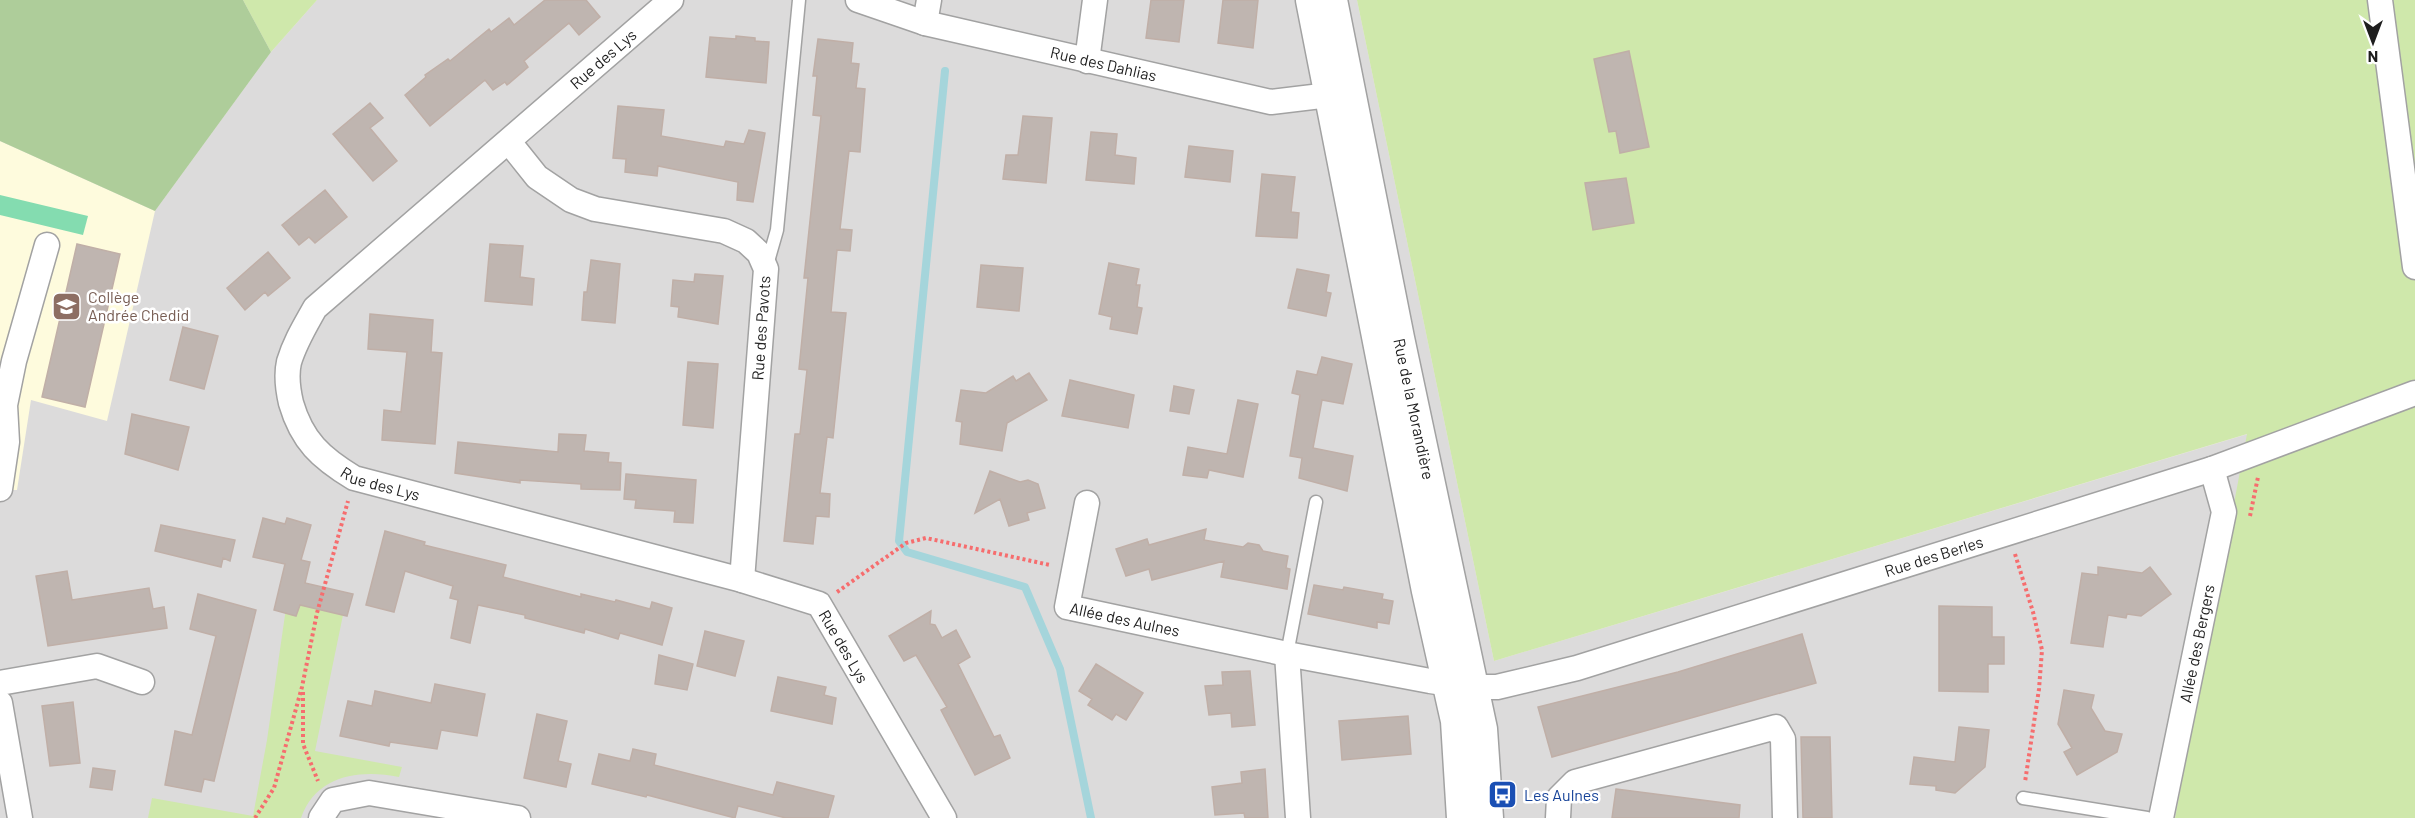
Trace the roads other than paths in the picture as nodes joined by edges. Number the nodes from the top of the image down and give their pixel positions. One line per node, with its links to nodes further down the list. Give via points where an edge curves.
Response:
1 (671, 0): 11 (street, Rue des Lys)
2 (799, 0): 14 (lane, via 777,230)
3 (858, 0): 8 (street, Rue des Dahlias)
4 (1095, 0): 9 (street)
5 (1311, 0): 10 (street, Rue de la Morandière)
6 (1332, 0): 10 (street, Rue de la Morandière)
7 (2380, 0): 13 (street)
8 (927, 12): 9 (street, Rue des Dahlias)
9 (1088, 61): 10 (street, Rue des Dahlias, via 1271,102)
10 (1340, 94): 25 (street, Rue de la Morandière)
11 (508, 142): 14 (street, Rue des Pavots, via 537,177 571,200 595,209 724,231 746,241 759,253); 21 (street, Rue des Lys, via 315,308 288,365 288,391 300,429 333,465 354,478)
12 (47, 245): 16 (street)
13 (2415, 267)
14 (766, 269): 21 (street, Rue des Pavots)
15 (2415, 393): 17 (street, Rue des Berles)
16 (3, 405): 18 (street, via 7,442)
17 (2212, 469): 25 (street, Rue des Berles, via 1577,668 1497,687); 38 (street, Allée des Bergers, via 2224,512)
18 (0, 489)
19 (1316, 502): 22 (lane)
20 (1087, 503): 22 (street, Allée des Aulnes, via 1067,608)
21 (742, 580): 31 (street, Rue des Lys, via 819,604)
22 (1287, 654): 25 (street, Allée des Aulnes); 32 (street)
23 (142, 682): 24 (street, via 97,666)
24 (0, 683)
25 (1460, 685): 33 (street, Rue de la Morandière, via 1455,721); 34 (street, Rue de la Morandière, via 1482,729)
26 (0, 703): 29 (street)
27 (2023, 798): 37 (lane)
28 (327, 809): 30 (street, via 369,793)
29 (20, 818)
30 (518, 818)
31 (944, 818)
32 (1298, 818)
33 (1462, 818)
34 (1488, 818)
35 (1558, 818): 36 (street, via 1559,798 1575,783 1776,727 1783,739)
36 (1785, 818)
37 (2147, 818)
38 (2161, 818)

